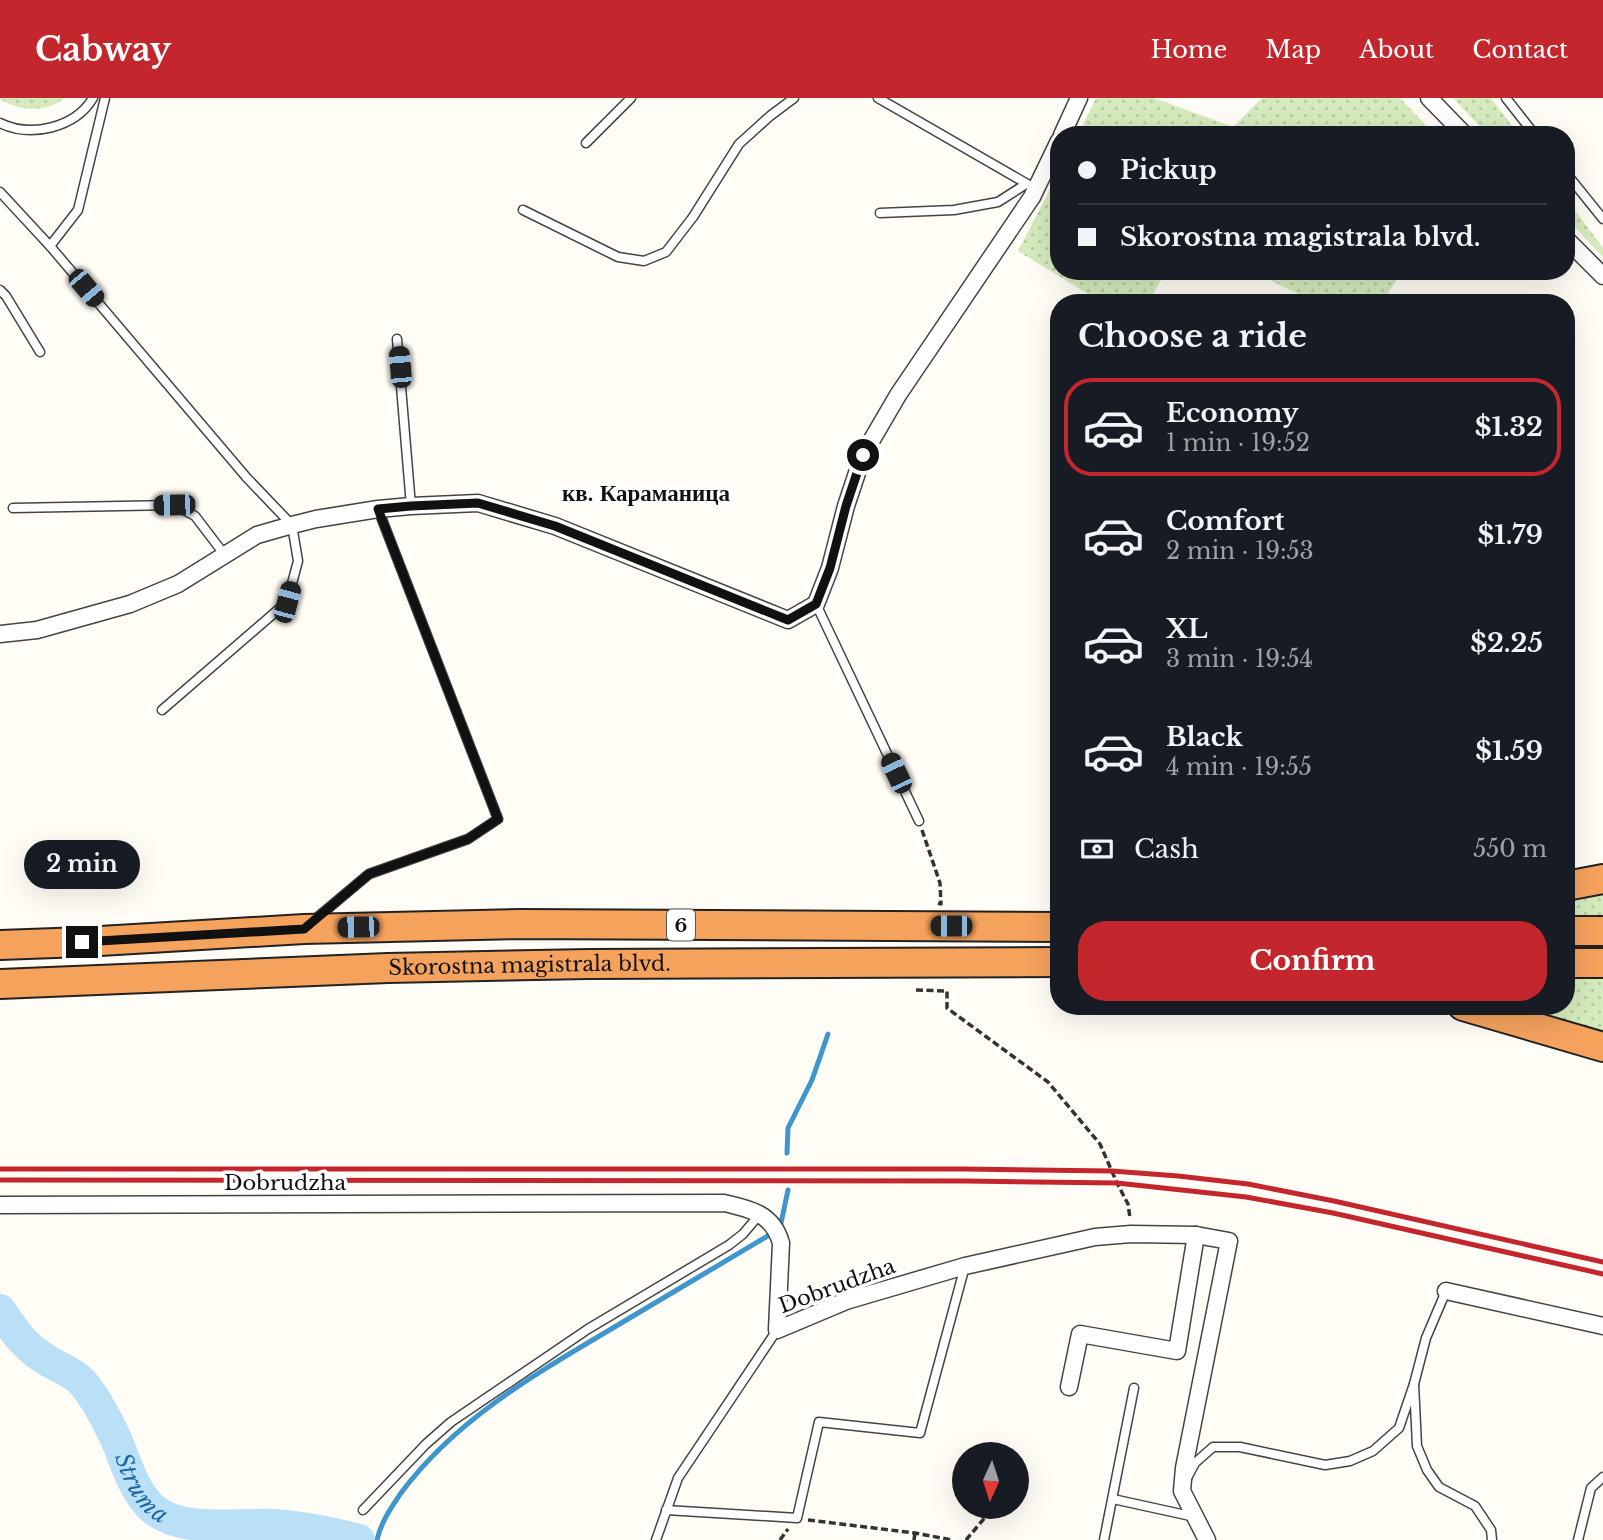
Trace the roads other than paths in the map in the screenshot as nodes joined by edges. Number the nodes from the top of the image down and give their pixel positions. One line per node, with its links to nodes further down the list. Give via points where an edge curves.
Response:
1 (93, 98): 9 (lane, via 65,124 35,131)
2 (105, 98): 21 (lane, via 78,210)
3 (631, 98): 13 (lane)
4 (794, 98): 18 (lane, via 739,144 666,252 644,261 618,257)
5 (878, 98): 16 (lane)
6 (1079, 98): 10 (street)
7 (1429, 98): 11 (street)
8 (1506, 98): 12 (lane)
9 (0, 123)
10 (1066, 126)
11 (1456, 126)
12 (1528, 126)
13 (586, 143)
14 (1050, 156): 16 (street)
15 (1575, 184): 20 (lane)
16 (1031, 187): 19 (lane, via 998,202 954,211); 32 (street, via 863,455)
17 (0, 192): 21 (lane)
18 (523, 211)
19 (880, 214)
20 (1603, 219)
21 (50, 246): 30 (lane, via 247,478)
22 (1575, 248): 23 (street)
23 (1603, 276)
24 (0, 290): 26 (lane)
25 (397, 339): 27 (lane)
26 (40, 352)
27 (411, 506): 29 (street); 32 (street, via 478,503 555,526 788,620)
28 (13, 508): 31 (lane, via 174,505 195,516)
29 (378, 509): 30 (street); 39 (lane, via 498,819 468,839 369,874)
30 (292, 524): 31 (street, via 257,535); 34 (lane, via 298,561 287,602)
31 (224, 554): 33 (street, via 178,584 130,604 37,630)
32 (816, 604): 35 (lane)
33 (0, 634)
34 (162, 710)
35 (919, 821)
36 (1603, 879): 37 (highway)
37 (1575, 884)
38 (1050, 927): 39 (highway, Skorostna magistrala blvd. / 6, via 519,924)
39 (304, 929): 42 (highway, Skorostna magistrala blvd. / 6)
40 (1575, 931): 41 (highway)
41 (1603, 931)
42 (0, 945)
43 (1050, 962): 46 (highway, Skorostna magistrala blvd. / 6, via 388,968)
44 (1575, 963): 45 (highway)
45 (1603, 963)
46 (0, 984)
47 (1494, 1015): 48 (highway)
48 (1603, 1047)
49 (0, 1205): 50 (street, Dobrudzha, via 724,1203 749,1209)
50 (770, 1224): 55 (street, Dobrudzha, via 781,1243); 62 (lane, via 743,1234 589,1329 451,1422)
51 (1196, 1235): 52 (street, Dobrudzha, via 1096,1237); 57 (street, via 1177,1350 1080,1334); 60 (street, Dobrudzha, via 1229,1241)
52 (965, 1266): 55 (street, Dobrudzha, via 846,1301); 63 (lane, via 920,1433 819,1422 797,1518)
53 (1446, 1291): 54 (street); 56 (lane, via 1426,1338)
54 (1603, 1326)
55 (777, 1330): 63 (lane, via 678,1478)
56 (1414, 1384): 60 (lane, via 1399,1428 1373,1451 1325,1465 1240,1447 1213,1447 1195,1463); 68 (lane, via 1417,1446 1427,1470 1439,1487 1475,1506 1491,1530)
57 (1069, 1387)
58 (1134, 1388): 61 (lane)
59 (1603, 1477): 69 (lane, via 1591,1489)
60 (1182, 1490): 64 (street)
61 (1113, 1499): 64 (lane); 66 (lane)
62 (363, 1510)
63 (666, 1510): 65 (lane)
64 (1195, 1517): 67 (street)
65 (656, 1540)
66 (1104, 1540)
67 (1207, 1540)
68 (1492, 1540)
69 (1578, 1540)

